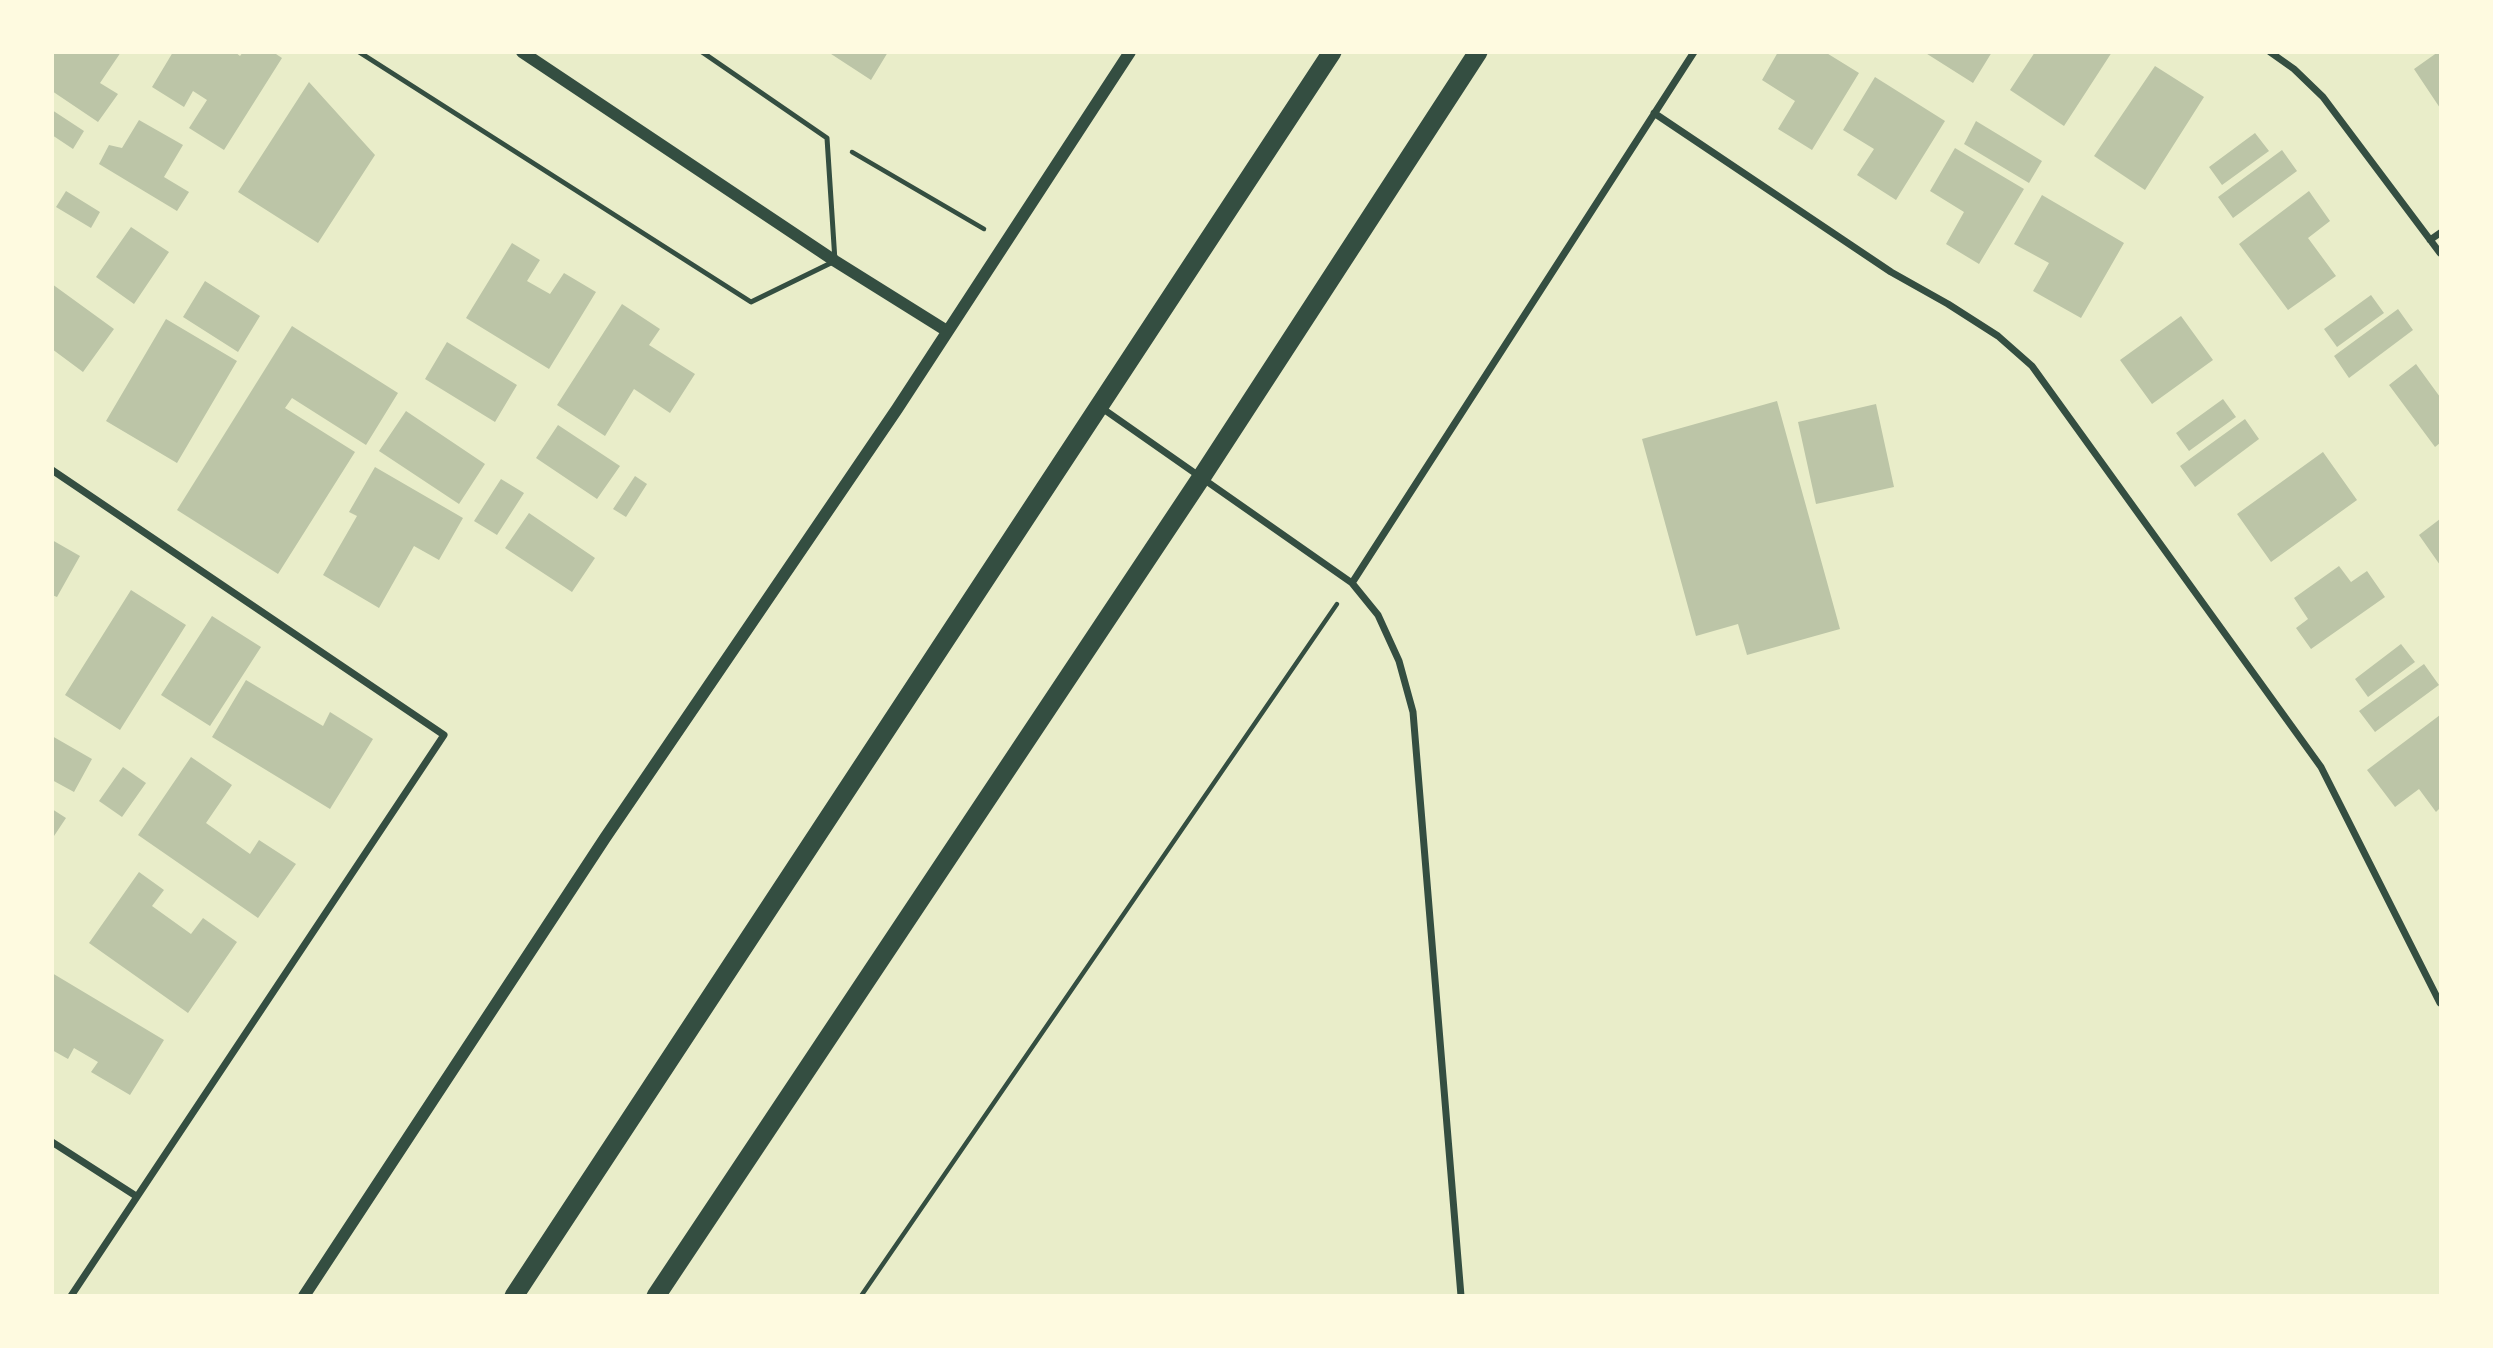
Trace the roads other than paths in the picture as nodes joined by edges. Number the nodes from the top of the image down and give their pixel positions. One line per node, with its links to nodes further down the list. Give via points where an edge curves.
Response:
1 (359, 52): 13 (lane, via 751,302)
2 (522, 52): 13 (street)
3 (702, 52): 13 (lane, via 827,138)
4 (1129, 52): 14 (street)
5 (1332, 52): 15 (highway)
6 (1478, 52): 17 (highway)
7 (1694, 52): 9 (street)
8 (2270, 52): 11 (street, via 2323,97)
9 (1654, 113): 18 (street); 19 (street, via 1891,272 1998,336 2032,366 2321,767)
10 (2441, 233): 11 (street)
11 (2430, 240): 12 (street)
12 (2441, 253)
13 (835, 261): 14 (street)
14 (947, 331): 23 (street)
15 (1098, 406): 17 (street); 24 (highway)
16 (52, 470): 21 (street, via 444,735)
17 (1201, 478): 18 (street); 25 (highway)
18 (1352, 583): 26 (street, via 1378,615 1399,661 1413,712)
19 (2441, 1003)
20 (52, 1142): 21 (street)
21 (136, 1196): 22 (street)
22 (71, 1296)
23 (304, 1296)
24 (514, 1296)
25 (656, 1296)
26 (1461, 1296)

